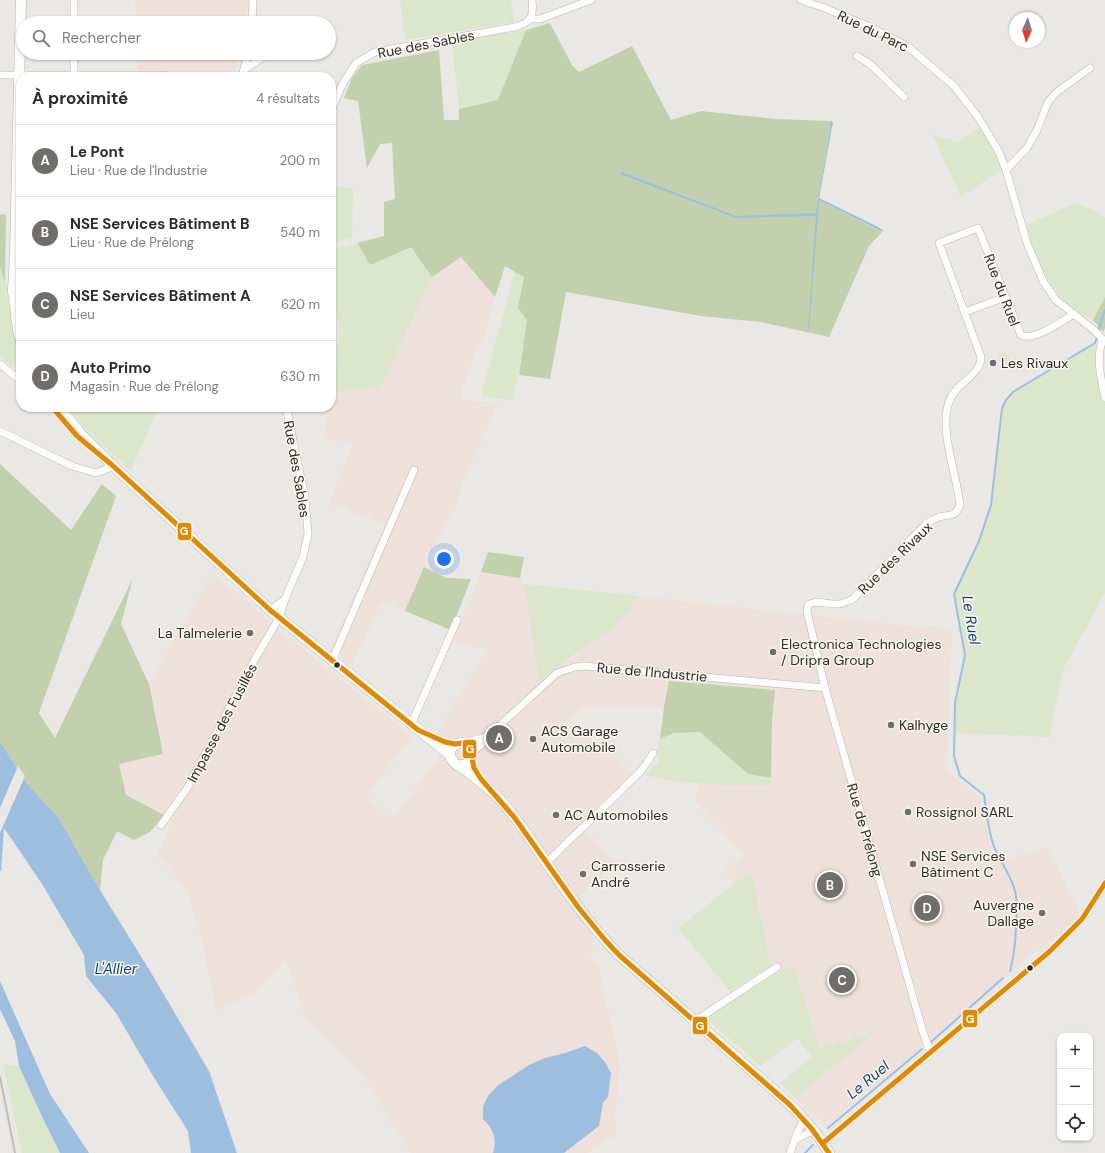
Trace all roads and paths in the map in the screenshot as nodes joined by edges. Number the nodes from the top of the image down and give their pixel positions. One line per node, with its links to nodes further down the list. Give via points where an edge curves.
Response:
1 (21, 0): 7 (main road)
2 (74, 0): 8 (street)
3 (253, 0): 9 (street)
4 (532, 0): 10 (street)
5 (591, 0): 10 (street, via 540,19)
6 (801, 0): 25 (street, Rue du Parc, via 850,18 907,46 932,66 954,86 978,117)
7 (21, 16)
8 (74, 16)
9 (252, 16)
10 (530, 19): 24 (street, Rue des Sables, via 525,24 515,27 376,52 356,63)
11 (857, 56): 23 (street, via 870,64)
12 (19, 60): 17 (main road)
13 (74, 60): 18 (street)
14 (246, 60): 19 (street)
15 (260, 60): 20 (street)
16 (1090, 68): 25 (street, via 1057,92 1048,102 1027,148)
17 (19, 72)
18 (74, 72)
19 (243, 72)
20 (244, 72)
21 (0, 75): 22 (street)
22 (16, 75)
23 (904, 97)
24 (336, 99)
25 (1006, 170): 32 (street, Rue du Parc, via 1027,243 1043,281 1056,300)
26 (16, 208): 28 (main road)
27 (939, 243): 30 (street, Rue du Ruel, via 978,228); 31 (street, Rue des Rivaux)
28 (15, 252): 29 (main road); 33 (main road, via 13,291)
29 (16, 268)
30 (1005, 297): 31 (street); 32 (street, Rue du Ruel, via 1018,332 1025,337 1036,335)
31 (965, 312): 46 (street, Rue des Rivaux, via 982,357 977,371 960,385 948,405 947,436 960,503 958,511 927,523 853,599 845,603 813,602)
32 (1074, 314): 34 (street, Rue du Parc)
33 (16, 315)
34 (1104, 341): 39 (street, via 1099,359)
35 (0, 364): 36 (street)
36 (6, 369): 37 (street); 38 (street)
37 (16, 372)
38 (16, 377)
39 (1105, 398)
40 (61, 412): 43 (main road)
41 (287, 412): 45 (street, Rue des Sables, via 305,497 308,534 303,557)
42 (0, 431): 43 (street, via 72,466 96,473)
43 (112, 465): 47 (main road)
44 (414, 470): 50 (street)
45 (285, 599): 47 (street); 48 (street, Rue des Sables)
46 (808, 605): 51 (street, Rue de Prélong, via 807,611)
47 (270, 610): 48 (main road)
48 (279, 618): 50 (main road); 60 (street, Impasse des Fusillés, via 188,787)
49 (457, 620): 53 (street)
50 (332, 661): 53 (main road)
51 (825, 688): 52 (street, Rue de l'Industrie, via 575,666 558,673); 65 (street, Rue de Prélong)
52 (500, 725): 54 (street, Rue de l'Industrie, via 483,738); 57 (street, Rue de l'Industrie)
53 (415, 728): 54 (main road, via 445,742); 56 (main road)
54 (459, 744): 56 (main road, via 450,749); 57 (main road, via 470,747)
55 (653, 753): 61 (street, via 640,772)
56 (450, 755): 58 (main road, via 452,761)
57 (472, 755): 58 (main road, via 468,763); 59 (main road, via 474,768)
58 (458, 765): 59 (main road)
59 (492, 793): 61 (main road, via 512,815)
60 (161, 825)
61 (546, 862): 64 (main road, via 605,940)
62 (1105, 883): 65 (street, via 1076,926 1049,952)
63 (777, 967): 64 (street)
64 (695, 1021): 66 (main road)
65 (930, 1052): 69 (street)
66 (804, 1120): 67 (main road); 68 (street)
67 (814, 1132): 68 (street); 69 (main road)
68 (796, 1140): 70 (street)
69 (823, 1143): 71 (main road)
70 (790, 1153)
71 (828, 1153)

